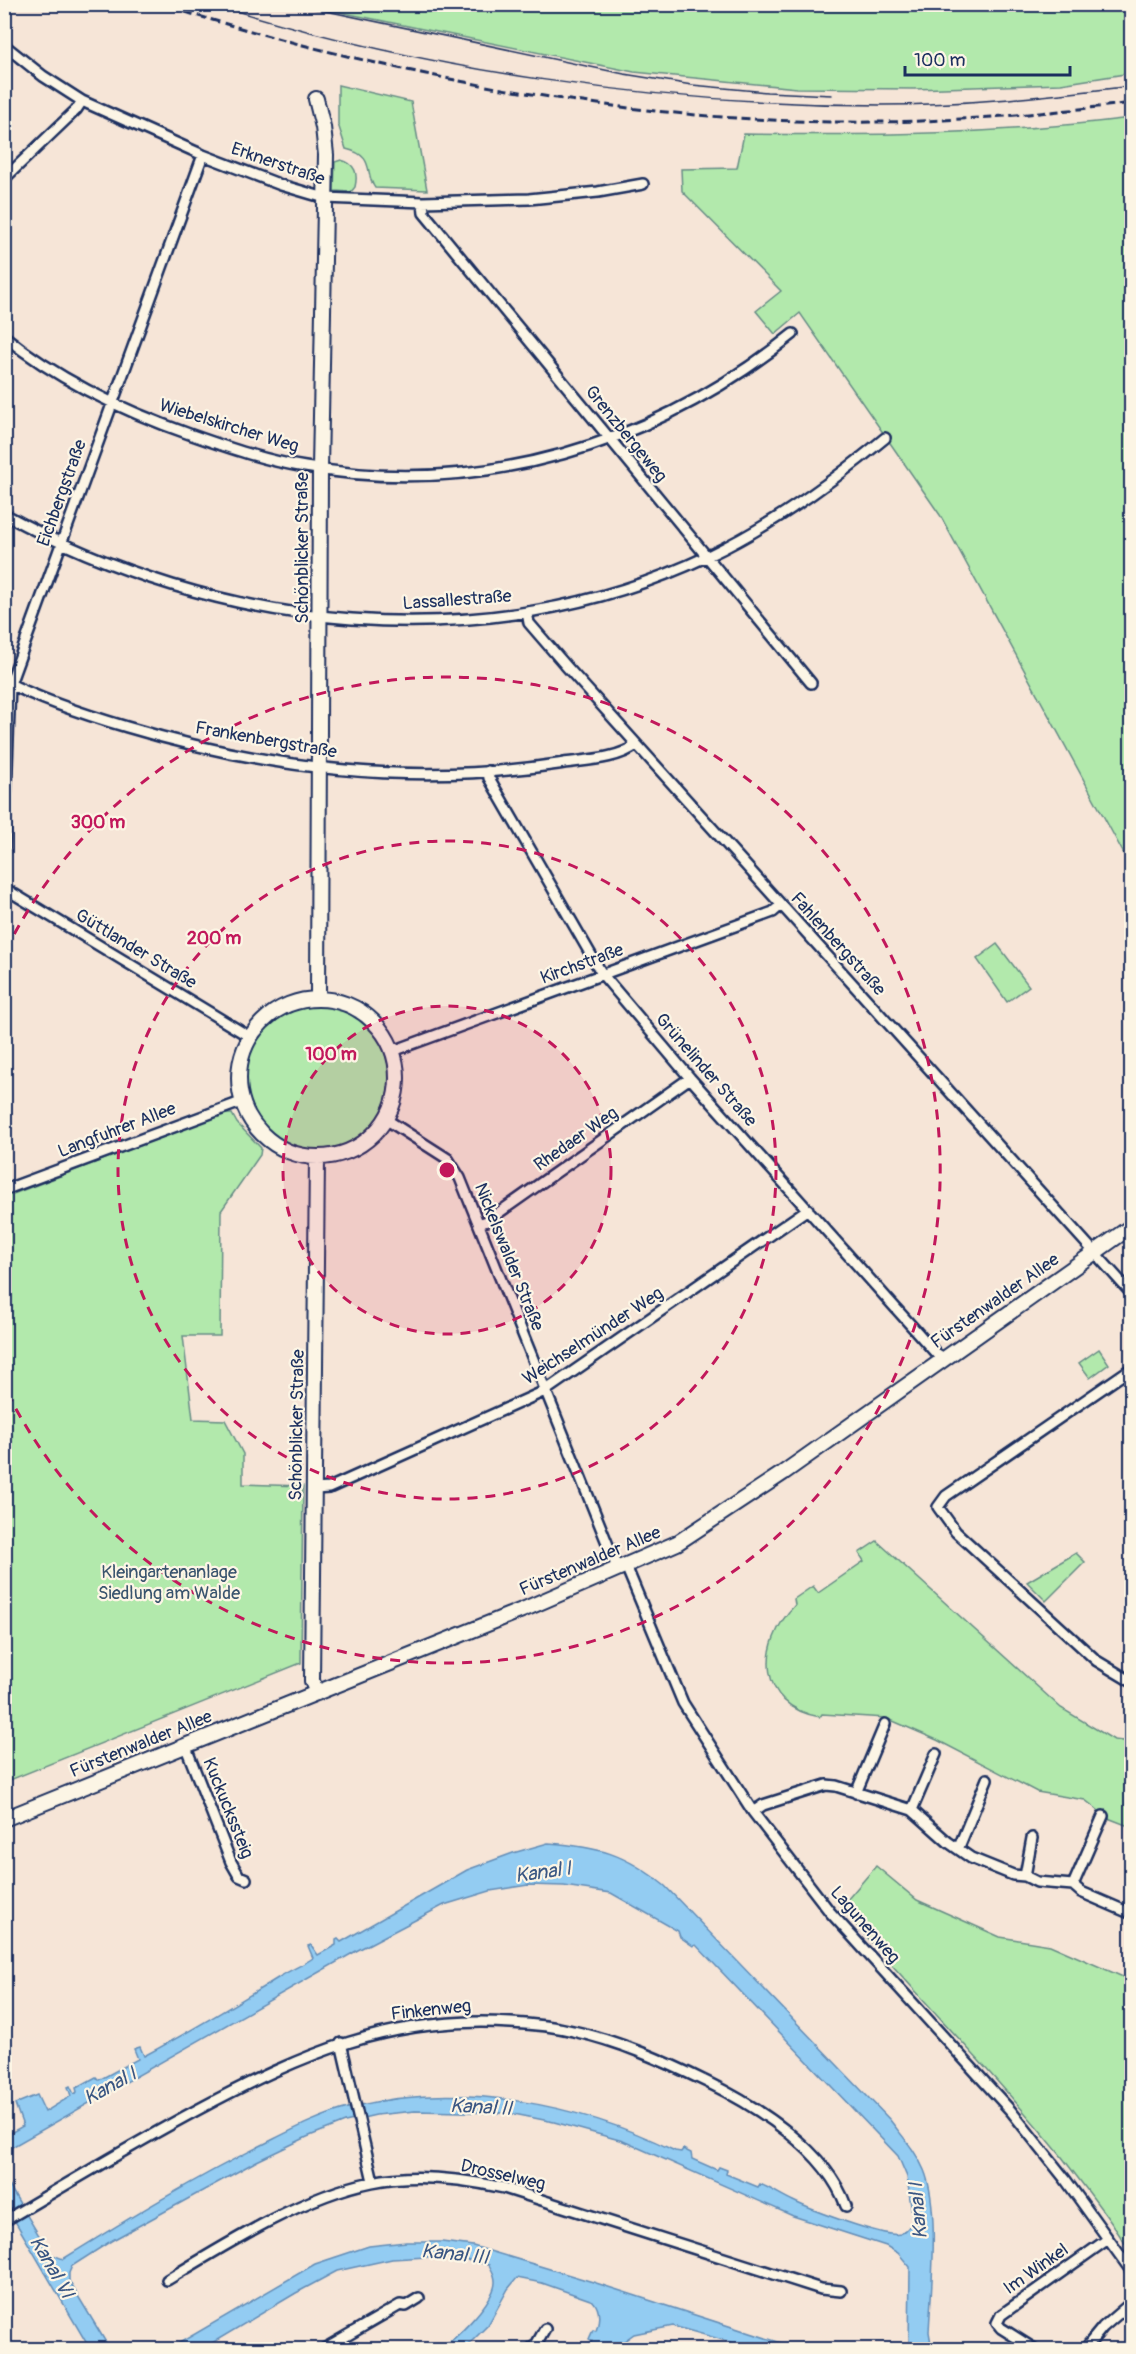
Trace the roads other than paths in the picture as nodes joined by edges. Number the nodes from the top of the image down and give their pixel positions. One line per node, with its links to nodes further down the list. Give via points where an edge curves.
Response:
1 (4, 45): 3 (street, Erknerstraße)
2 (316, 99): 7 (street, Schönblicker Straße, via 326,155)
3 (82, 101): 4 (street, Erknerstraße); 5 (street)
4 (203, 155): 7 (street, Erknerstraße); 11 (street, Eichbergstraße)
5 (4, 179)
6 (643, 184): 8 (street, Erknerstraße, via 529,200)
7 (325, 198): 8 (street, Erknerstraße); 14 (street, Schönblicker Straße)
8 (423, 202): 13 (street, Grenzbergeweg, via 424,213)
9 (793, 334): 13 (street, Wiebelskircher Weg, via 698,400)
10 (4, 336): 11 (street, Wiebelskircher Weg)
11 (114, 403): 14 (street, Wiebelskircher Weg, via 205,440 262,458); 16 (street, Eichbergstraße)
12 (885, 438): 17 (street, Lassallestraße, via 802,503)
13 (610, 440): 14 (street, Wiebelskircher Weg, via 543,460 468,472 392,475); 17 (street, Grenzbergeweg)
14 (320, 469): 19 (street, Schönblicker Straße)
15 (4, 514): 16 (street, Lassallestraße)
16 (62, 542): 19 (street, Lassallestraße, via 206,594 262,608); 20 (street, Eichbergstraße)
17 (706, 557): 18 (street, Lassallestraße, via 621,590); 21 (street, Grenzbergeweg)
18 (527, 612): 19 (street, Lassallestraße, via 401,622); 22 (street, Fahlenbergstraße, via 529,623)
19 (320, 616): 23 (street, Schönblicker Straße)
20 (7, 682): 23 (street, Frankenbergstraße, via 80,712 155,736); 25 (street, Eichbergstraße)
21 (811, 683)
22 (636, 745): 24 (street, Frankenbergstraße, via 609,756); 27 (street, Fahlenbergstraße)
23 (318, 769): 24 (street, Frankenbergstraße, via 389,773); 29 (street, Schönblicker Straße)
24 (488, 771): 28 (street, Grünelinder Straße, via 489,779)
25 (4, 852)
26 (4, 888): 30 (street, Güttlander Straße)
27 (781, 905): 28 (street, Kirchstraße, via 773,912); 40 (street, Fahlenbergstraße)
28 (602, 974): 31 (street, Kirchstraße); 32 (street, Grünelinder Straße)
29 (318, 998): 30 (street, via 300,1000 273,1013); 31 (street, via 337,1000 369,1017)
30 (250, 1037): 33 (street, via 239,1068)
31 (393, 1050): 34 (street, via 396,1084)
32 (690, 1078): 37 (street, Grünelinder Straße); 38 (street, Rhedaer Weg)
33 (241, 1102): 35 (street, via 265,1137 299,1156); 36 (street, Langfuhrer Allee)
34 (387, 1120): 35 (street, via 353,1150); 38 (street, Nickelswalder Straße, via 448,1159)
35 (317, 1158): 45 (street, Schönblicker Straße)
36 (4, 1190)
37 (808, 1209): 42 (street, Grünelinder Straße); 44 (street, Weichselmünder Weg)
38 (479, 1224): 44 (street, Nickelswalder Straße)
39 (1131, 1226): 40 (street, Fürstenwalder Allee)
40 (1095, 1253): 41 (street, Fahlenbergstraße); 42 (street, Fürstenwalder Allee)
41 (1131, 1294)
42 (942, 1360): 46 (street, Fürstenwalder Allee, via 677,1543)
43 (1131, 1368): 47 (street, via 946,1497 938,1507 956,1532 1097,1661)
44 (545, 1391): 45 (street, Weichselmünder Weg, via 329,1488); 46 (street, Nickelswalder Straße)
45 (315, 1489): 48 (street, Schönblicker Straße, via 312,1681)
46 (622, 1568): 48 (street, Fürstenwalder Allee); 55 (street, Lagunenweg, via 683,1703)
47 (1131, 1682)
48 (317, 1693): 50 (street, Fürstenwalder Allee)
49 (885, 1724): 53 (street)
50 (185, 1745): 57 (street, Fürstenwalder Allee); 61 (street, Kuckuckssteig, via 231,1862 239,1876)
51 (936, 1754): 54 (street)
52 (987, 1779): 59 (street)
53 (856, 1793): 54 (street); 55 (street, via 826,1785 763,1805)
54 (912, 1810): 59 (street)
55 (753, 1812): 69 (street, Lagunenweg, via 830,1912 1011,2111)
56 (1103, 1816): 62 (street)
57 (4, 1819)
58 (1032, 1838): 60 (street)
59 (959, 1847): 60 (street, via 971,1858)
60 (1025, 1876): 62 (street, via 1036,1882)
61 (246, 1879)
62 (1073, 1886): 64 (street)
63 (1131, 1899): 64 (street)
64 (1130, 1913)
65 (341, 2043): 66 (street); 67 (street, Finkenweg, via 413,2026 470,2021 547,2026 607,2040 696,2076 759,2112 822,2164); 68 (street, Finkenweg, via 228,2093)
66 (374, 2181): 71 (street, Drosselweg, via 297,2208); 72 (street, Drosselweg, via 452,2180 504,2188 822,2289)
67 (846, 2206)
68 (7, 2220)
69 (1108, 2239): 70 (street, Lagunenweg); 78 (street, Im Winkel, via 1001,2315 997,2323 1001,2328)
70 (1131, 2272)
71 (167, 2280)
72 (841, 2291)
73 (419, 2298): 76 (street)
74 (1131, 2302): 79 (street)
75 (545, 2329): 77 (street, via 536,2345)
76 (322, 2349)
77 (528, 2349)
78 (1036, 2349)
79 (1084, 2349)

